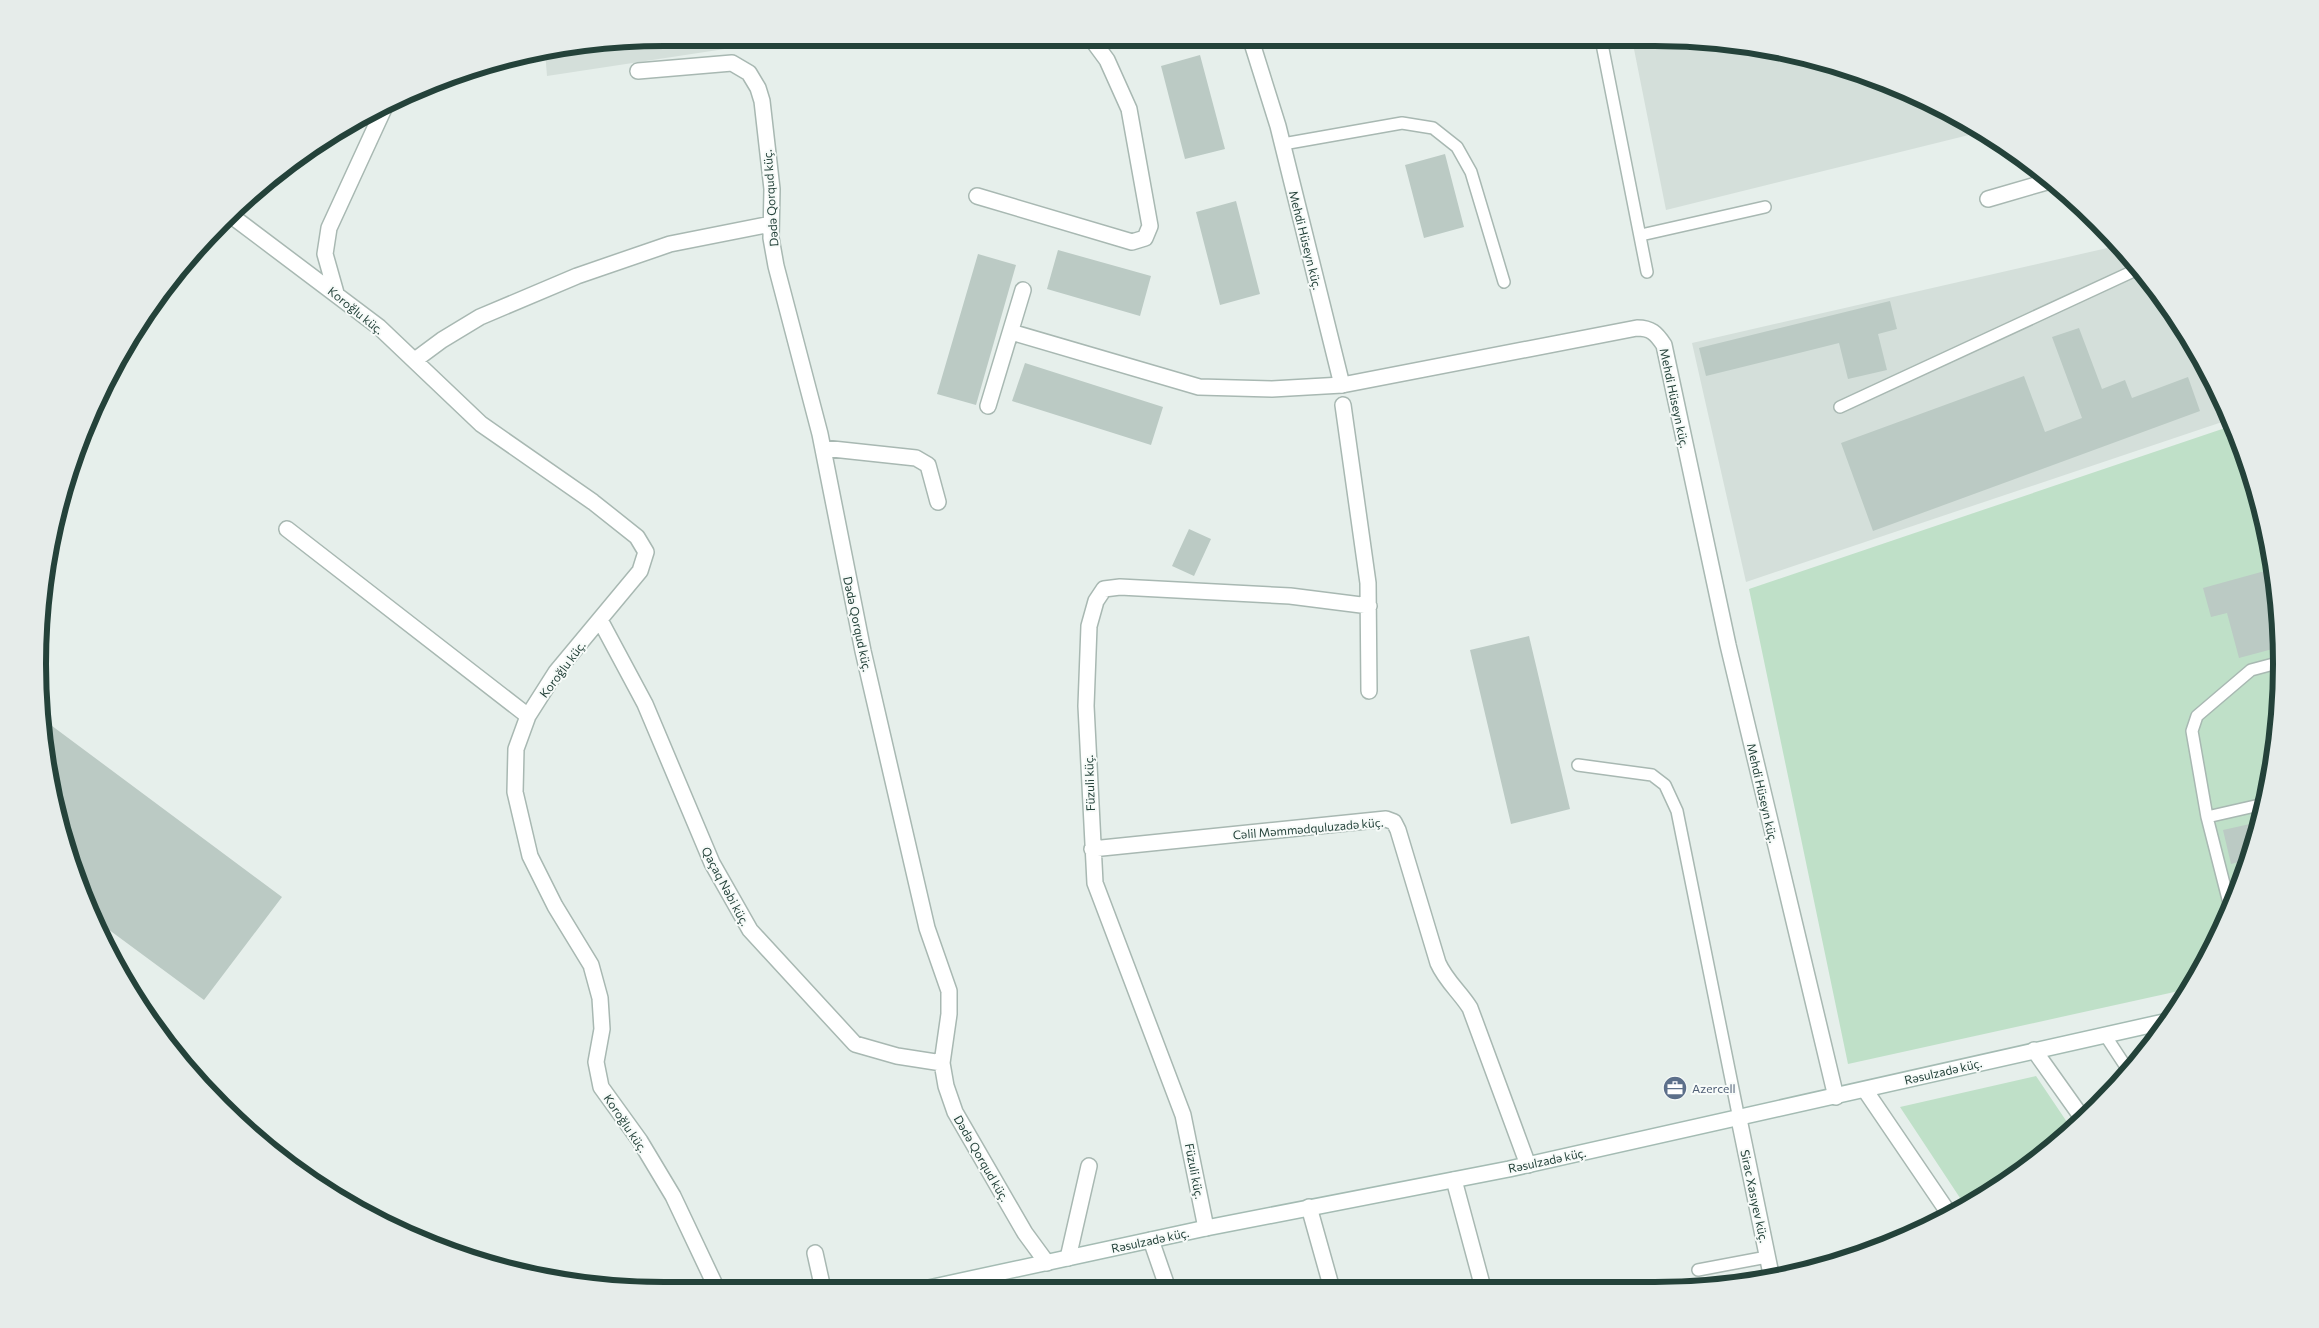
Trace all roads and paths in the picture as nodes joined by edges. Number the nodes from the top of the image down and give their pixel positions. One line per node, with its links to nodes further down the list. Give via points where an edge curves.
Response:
1 (1096, 46): 8 (street, via 1129,109 1150,226 1145,238 1132,242)
2 (1253, 46): 6 (street, Mehdi Hüseyn küç.)
3 (1602, 46): 13 (lane)
4 (638, 71): 12 (street, Dədə Qorqud küç., via 732,63 749,73 762,101 772,189)
5 (381, 115): 18 (street, via 329,228 326,254)
6 (1283, 144): 16 (lane, via 1402,123 1433,128 1457,147 1471,172); 21 (street, Mehdi Hüseyn küç.)
7 (2042, 183): 9 (street)
8 (977, 196)
9 (1988, 199)
10 (1765, 207): 13 (lane)
11 (236, 219): 18 (street, Koroğlu küç.)
12 (771, 224): 20 (street, via 670,244 577,276 480,317); 25 (street, Dədə Qorqud küç., via 776,266)
13 (1641, 236): 14 (lane)
14 (1647, 272)
15 (2132, 272): 24 (lane)
16 (1504, 282)
17 (1022, 290): 19 (street)
18 (336, 293): 20 (street, Koroğlu küç.)
19 (1011, 332): 21 (street, via 1199,387 1272,389); 23 (street)
20 (415, 360): 29 (street, Koroğlu küç., via 480,424 593,502 637,537 646,552 640,571)
21 (1342, 386): 44 (street, Mehdi Hüseyn küç., via 1637,328 1647,328 1656,333 1664,345 1728,645)
22 (1343, 405): 28 (street)
23 (988, 406)
24 (1840, 407)
25 (823, 448): 26 (street, via 916,458 928,465); 41 (street, Dədə Qorqud küç., via 863,651 924,918 949,991)
26 (938, 502)
27 (287, 529): 32 (street)
28 (1369, 606): 31 (street); 36 (street, Füzuli küç., via 1290,596 1120,587 1104,589 1096,601 1089,626 1086,706)
29 (600, 620): 32 (street, Koroğlu küç., via 556,672); 41 (street, Qaçaq Nəbi küç., via 645,704 712,863 750,930 855,1044 897,1056)
30 (2273, 664): 35 (lane, via 2251,670 2197,716 2192,731)
31 (1369, 691)
32 (528, 716): 60 (street, Koroğlu küç., via 516,749 515,792 530,856 590,965 600,998 602,1029 596,1062 601,1087 674,1196)
33 (1578, 765): 46 (lane, via 1652,775 1665,785 1678,811)
34 (2256, 806): 35 (lane)
35 (2207, 817): 37 (lane)
36 (1092, 849): 47 (street, Cəlil Məmmədquluzadə küç., via 1386,819 1394,822 1438,964 1445,978 1470,1008); 52 (street, Füzuli küç., via 1095,883 1182,1115)
37 (2227, 897)
38 (2157, 1023): 39 (street, Rəsulzadə küç.)
39 (2105, 1035): 40 (street, Rəsulzadə küç.); 42 (lane)
40 (2034, 1050): 43 (street, Rəsulzadə küç.); 45 (street)
41 (942, 1063): 57 (street, Dədə Qorqud küç., via 955,1112 1025,1232)
42 (2124, 1065)
43 (1865, 1090): 44 (street, Rəsulzadə küç.); 51 (street)
44 (1836, 1097): 46 (street, Rəsulzadə küç.)
45 (2079, 1113)
46 (1739, 1119): 47 (street, Rəsulzadə küç.); 55 (street, Sirac Xasıyev küç.)
47 (1528, 1165): 49 (street, Rəsulzadə küç.)
48 (1090, 1166): 56 (street)
49 (1454, 1180): 50 (street, Rəsulzadə küç.); 65 (street)
50 (1310, 1207): 52 (street, Rəsulzadə küç.); 64 (street)
51 (1946, 1209)
52 (1206, 1228): 53 (street, Rəsulzadə küç.)
53 (1152, 1240): 56 (street, Rəsulzadə küç.); 63 (street)
54 (815, 1253): 61 (street)
55 (1767, 1257): 58 (lane); 59 (street, Sirac Xasıyev küç.)
56 (1068, 1258): 57 (street, Rəsulzadə küç.)
57 (1047, 1262): 62 (street, Rəsulzadə küç.)
58 (1698, 1270)
59 (1770, 1271)
60 (713, 1282)
61 (821, 1282)
62 (956, 1282)
63 (1166, 1282)
64 (1330, 1282)
65 (1481, 1282)

